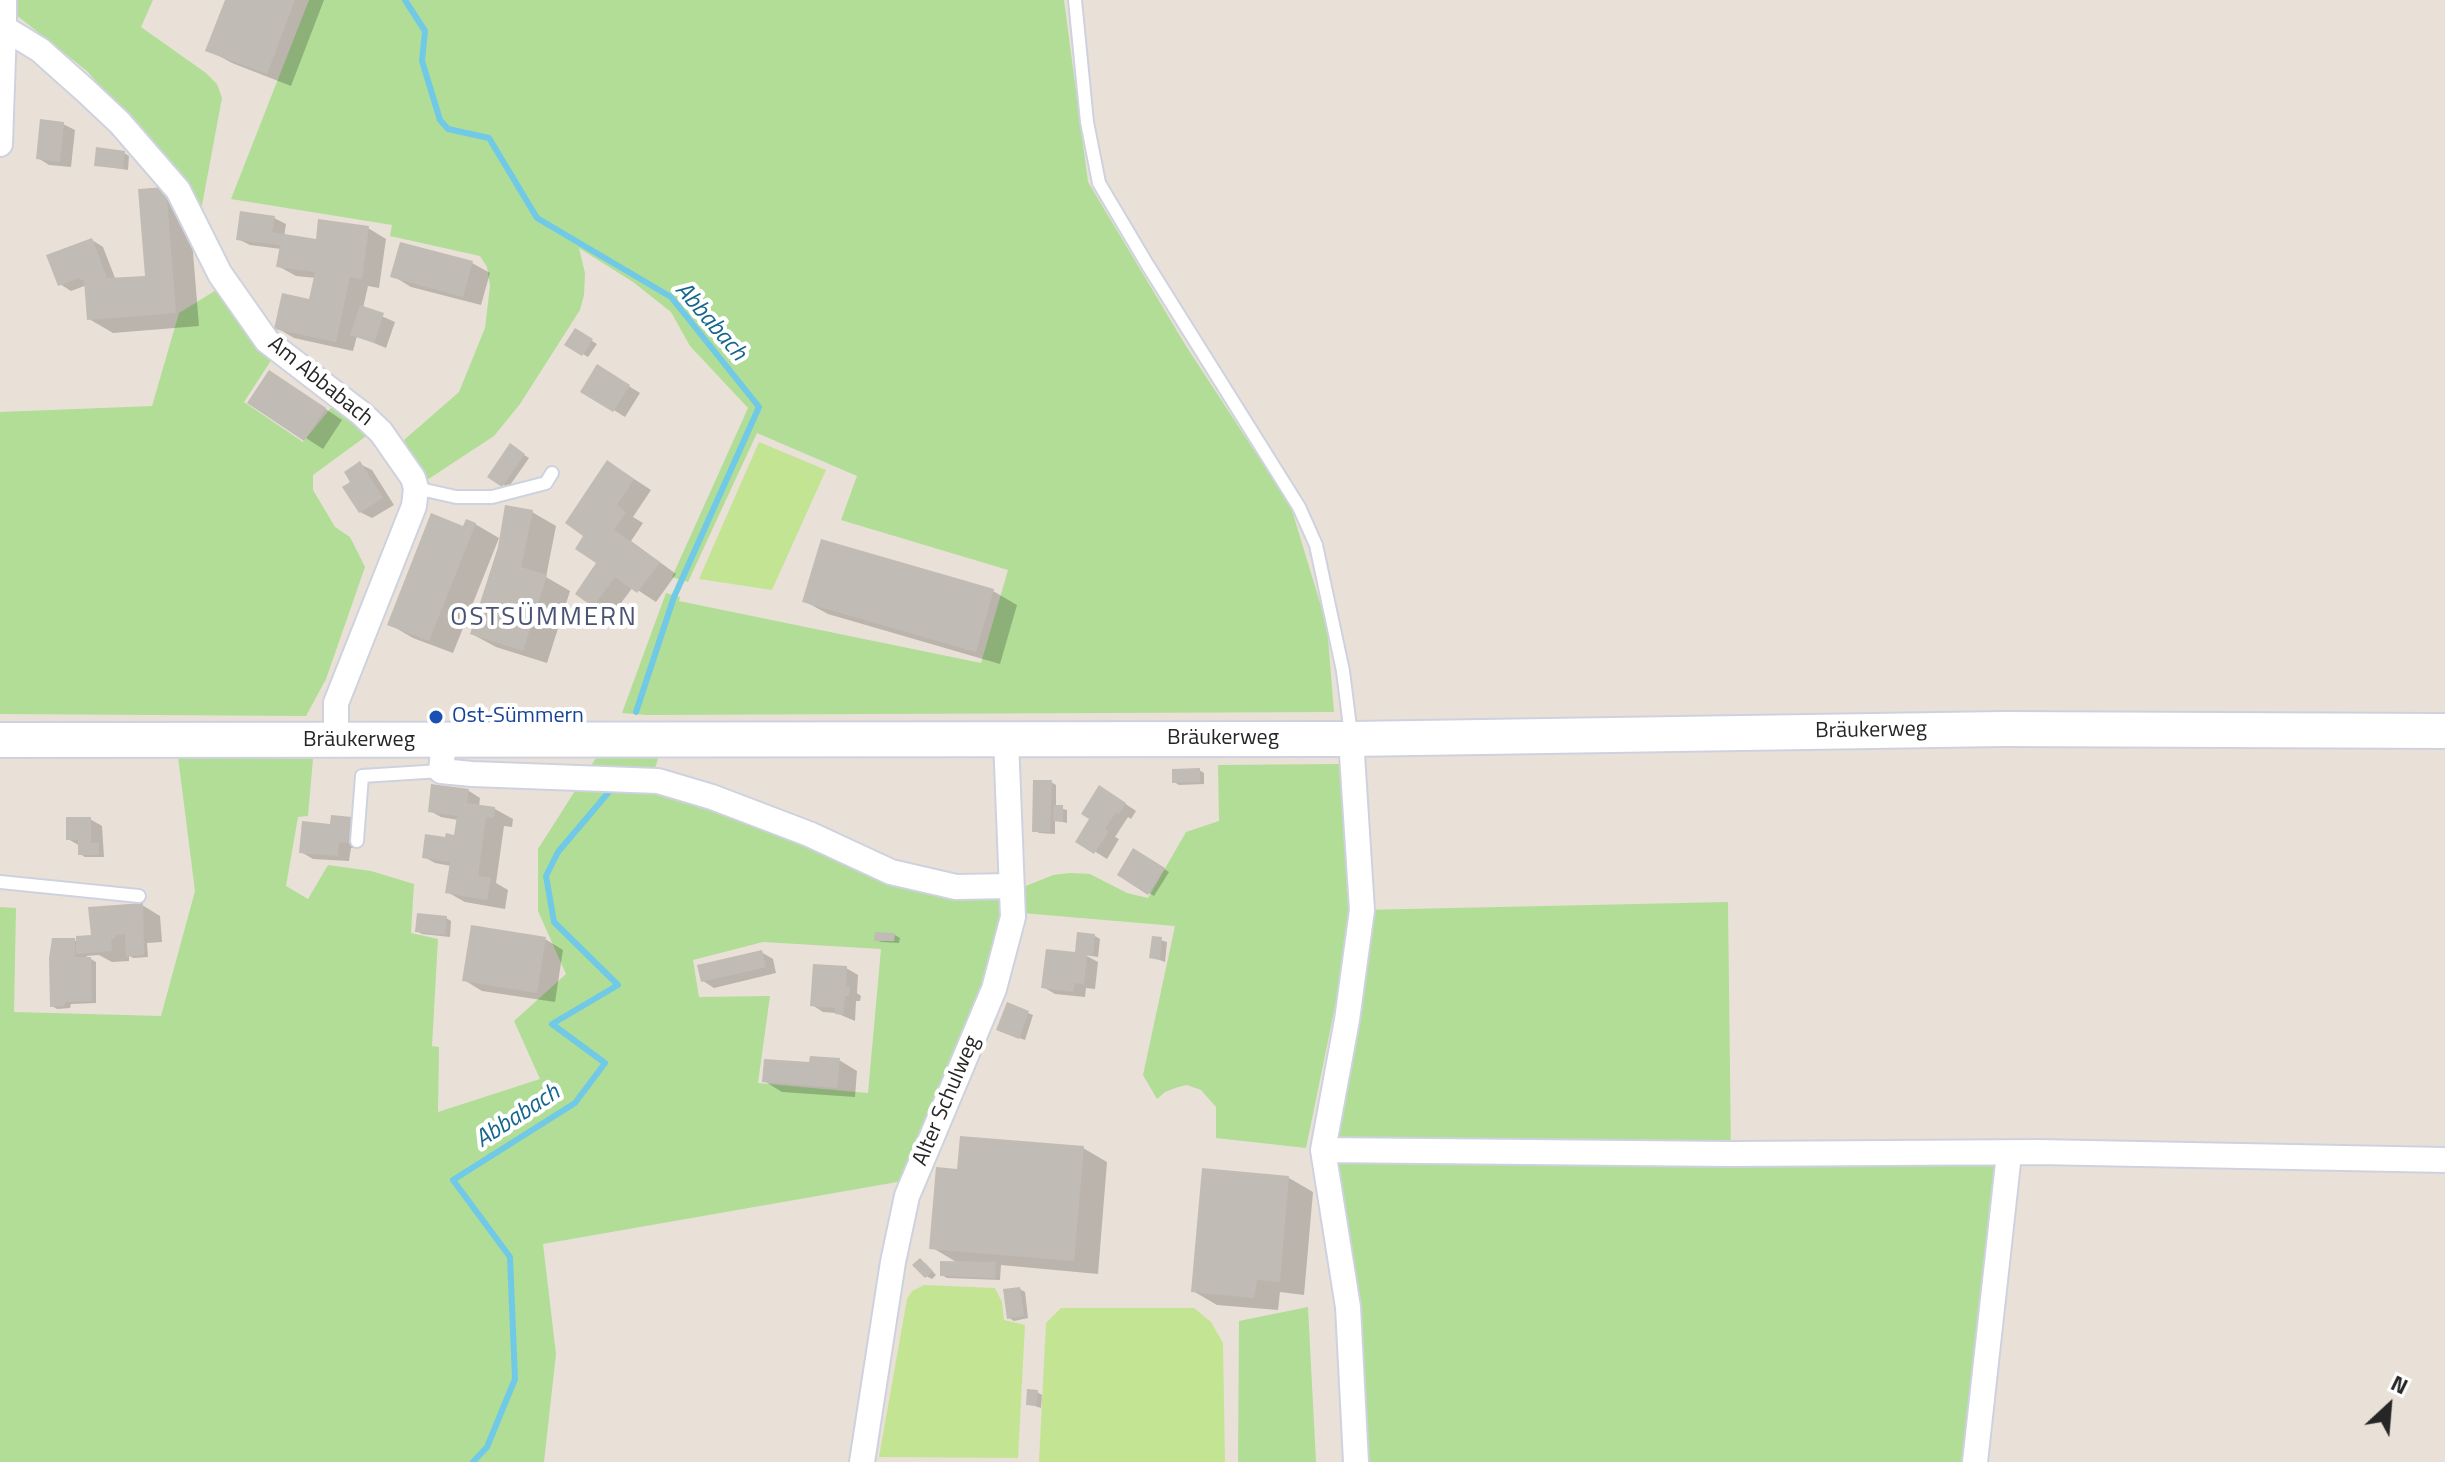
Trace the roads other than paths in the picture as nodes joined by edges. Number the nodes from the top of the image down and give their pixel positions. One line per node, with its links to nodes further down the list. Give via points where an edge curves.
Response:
1 (4, 0): 3 (street)
2 (1075, 0): 9 (lane, via 1099,183 1299,507 1316,545 1343,671)
3 (4, 28): 4 (street); 6 (street, Am Abbabach, via 40,50 120,123 178,190 220,274 267,341 381,432)
4 (0, 144)
5 (552, 473): 6 (lane, via 546,483 492,497 456,497)
6 (416, 488): 11 (street, via 414,506 336,703)
7 (2445, 731): 9 (main road, Bräukerweg, via 2003,729)
8 (1006, 739): 9 (main road, Bräukerweg); 12 (main road, Bräukerweg); 15 (street, Alter Schulweg)
9 (1351, 739): 17 (street, via 1362,910)
10 (0, 740): 11 (main road, Bräukerweg)
11 (336, 741): 12 (main road, Bräukerweg)
12 (443, 756): 13 (lane, via 362,776); 15 (street, via 472,774 658,781 795,829 891,872 956,887)
13 (357, 841)
14 (0, 882): 16 (lane)
15 (1011, 886): 20 (street, Alter Schulweg, via 1013,917 994,989 907,1196)
16 (139, 896)
17 (1323, 1150): 18 (street); 21 (street, via 1348,1307)
18 (2009, 1154): 19 (street); 22 (street)
19 (2445, 1160)
20 (862, 1462)
21 (1356, 1462)
22 (1975, 1462)

